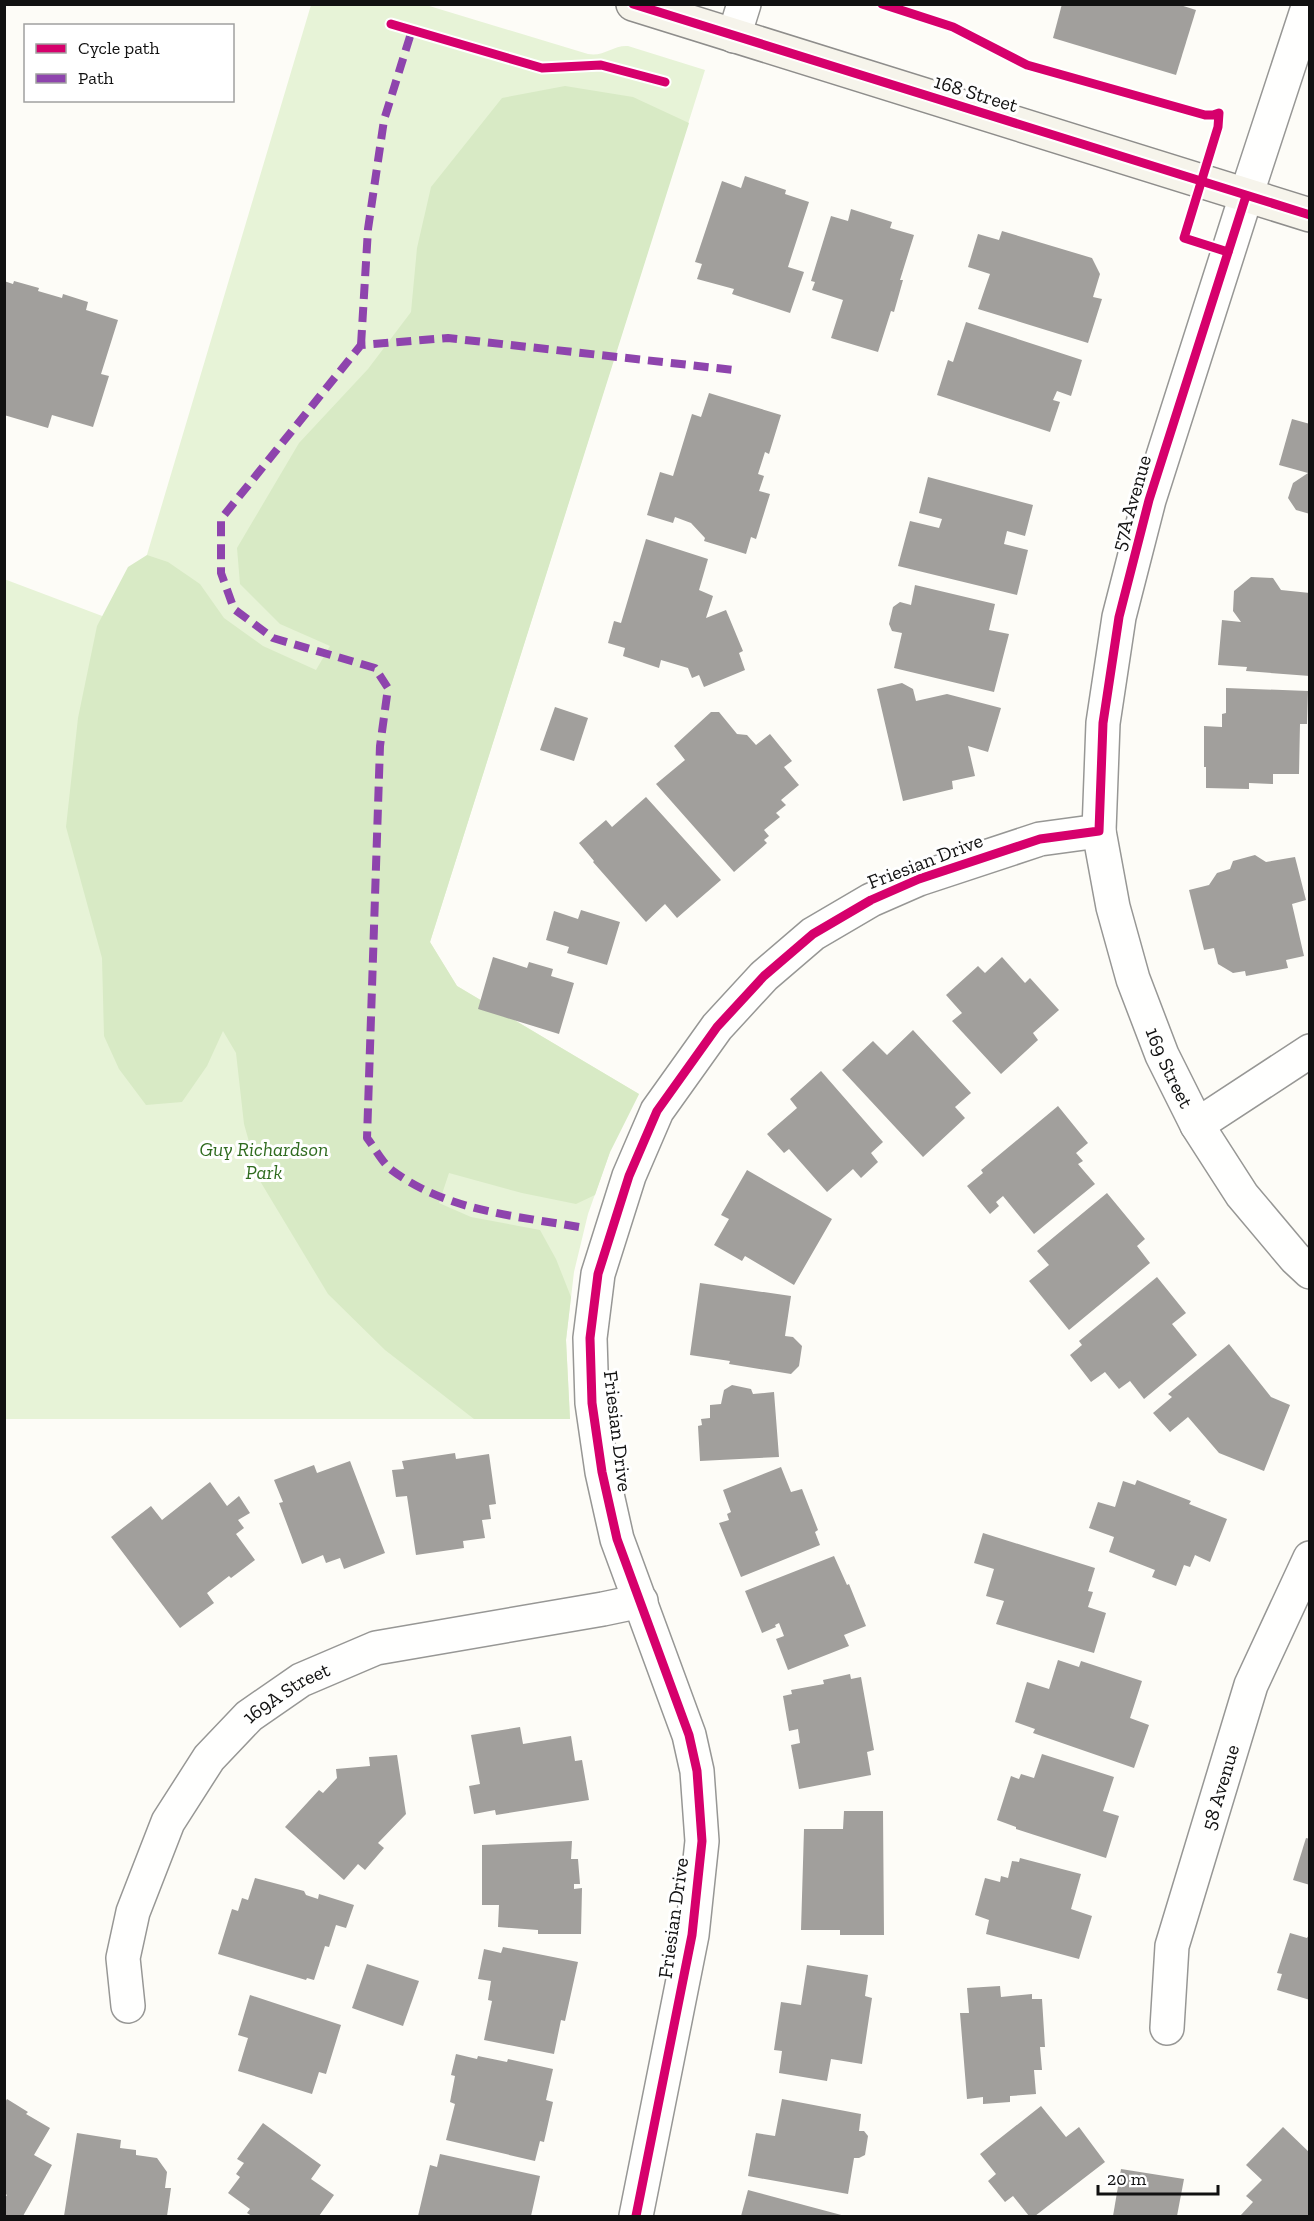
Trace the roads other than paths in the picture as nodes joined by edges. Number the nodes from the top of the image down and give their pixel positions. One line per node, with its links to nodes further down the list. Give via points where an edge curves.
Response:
1 (633, 4): 4 (main road, 168 Street)
2 (744, 4): 4 (street)
3 (1309, 4): 5 (street, 57A Avenue)
4 (734, 36): 5 (main road, 168 Street)
5 (1246, 196): 6 (main road, 168 Street); 7 (street, 57A Avenue, via 1149,500 1119,617 1103,723)
6 (1310, 215)
7 (1099, 831): 9 (street, 169 Street, via 1113,907 1133,978 1162,1055); 12 (street, Friesian Drive, via 1040,839 919,879 871,900 813,934 764,976 717,1027 657,1110 610,1233 598,1274 590,1338 592,1403 602,1472 617,1539)
8 (1310, 1051): 9 (street)
9 (1197, 1125): 10 (street, 169 Street, via 1242,1195)
10 (1310, 1272)
11 (1310, 1558): 14 (street, 58 Avenue, via 1248,1696 1173,1946)
12 (641, 1601): 13 (street, 169A Street, via 375,1648 300,1680 249,1716 209,1758 168,1822 130,1923 123,1958); 15 (street, Friesian Drive, via 689,1735 697,1771 702,1841 692,1935)
13 (128, 2006)
14 (1167, 2028)
15 (636, 2217)

